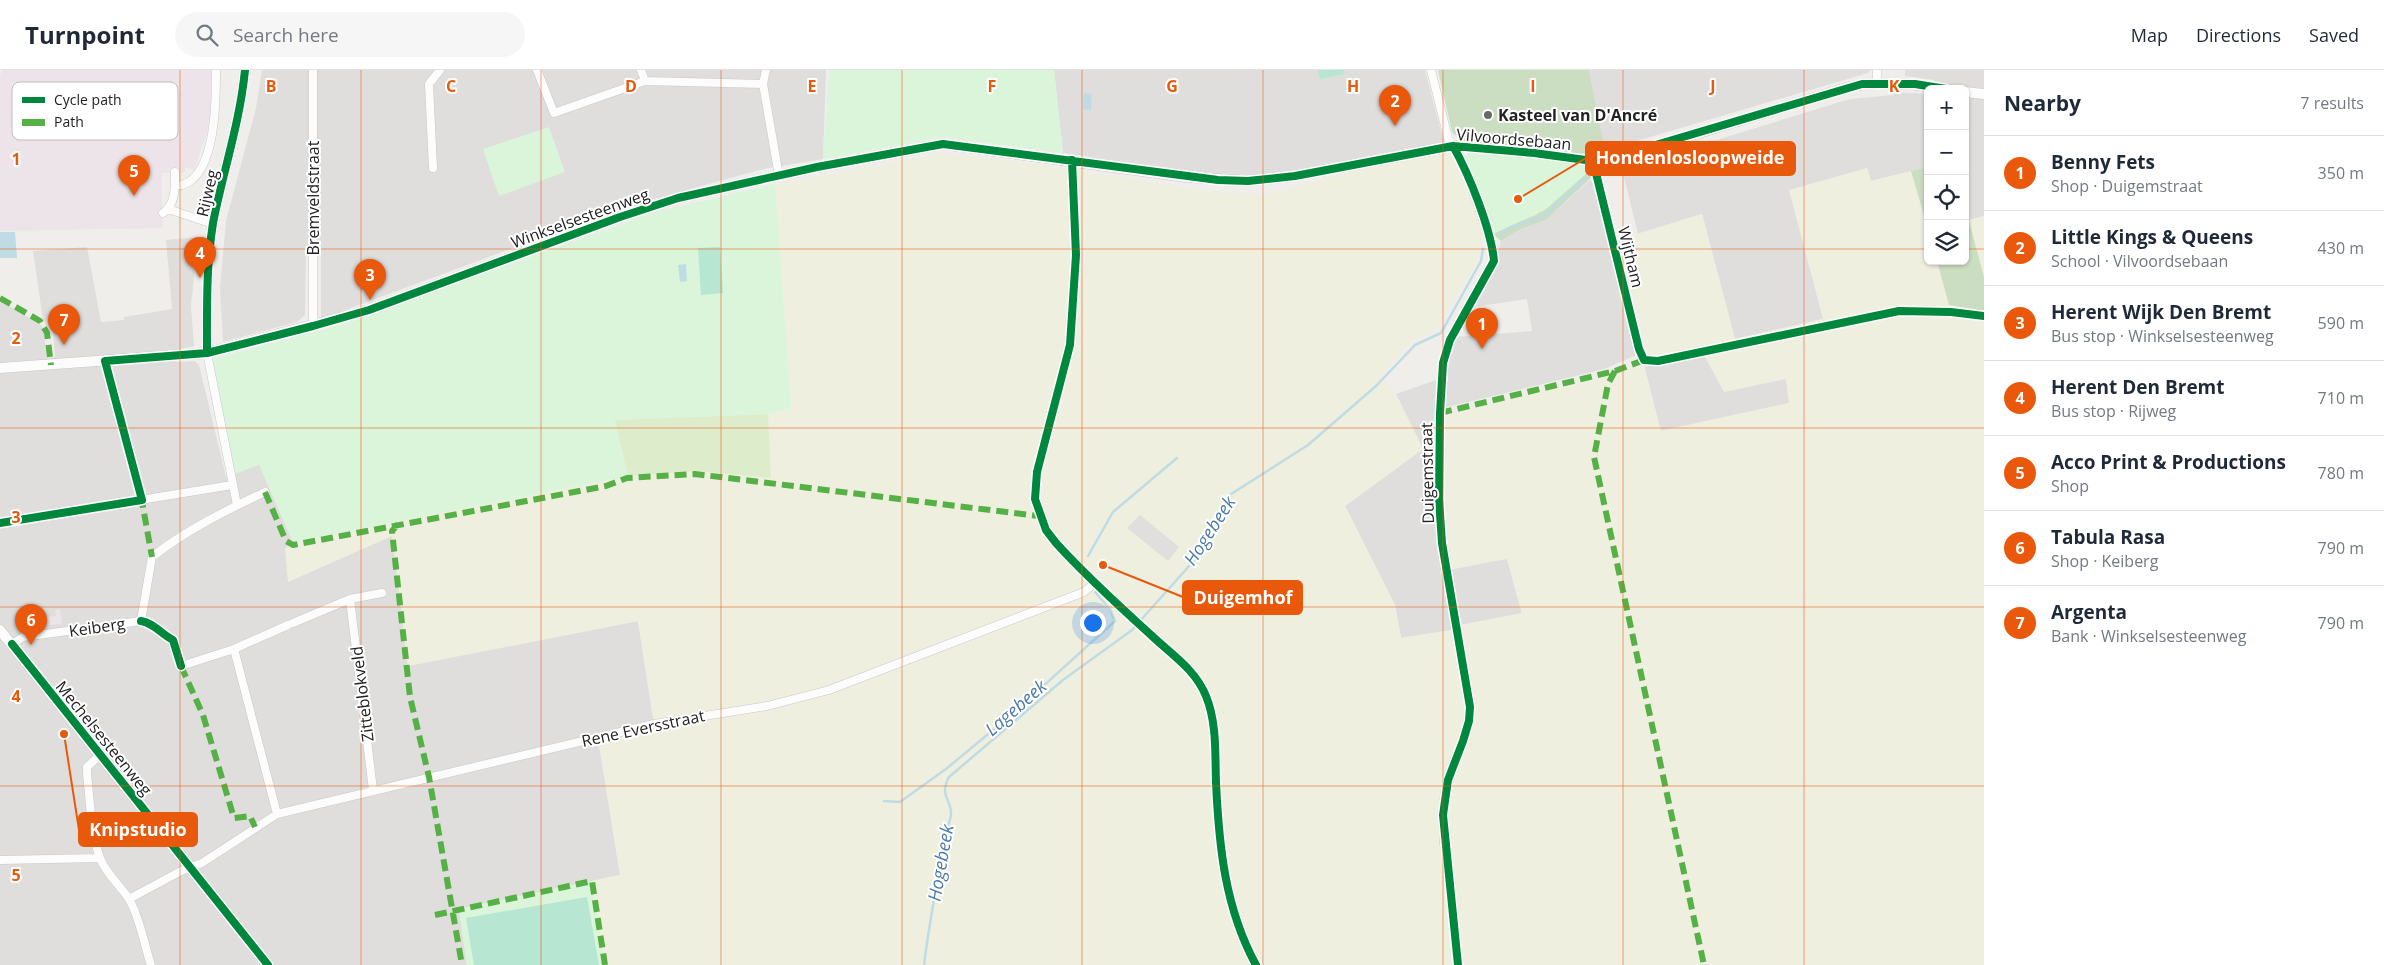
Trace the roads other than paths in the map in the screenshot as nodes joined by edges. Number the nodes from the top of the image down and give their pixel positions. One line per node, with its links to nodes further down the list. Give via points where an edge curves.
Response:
1 (216, 70): 22 (street, via 213,137 208,152 196,177)
2 (245, 70): 23 (street, Rijweg, via 235,132)
3 (313, 70): 24 (street, Bremveldstraat)
4 (440, 70): 19 (street, via 429,84)
5 (537, 70): 10 (street, via 554,114)
6 (641, 70): 10 (street)
7 (766, 70): 12 (street)
8 (1431, 70): 16 (street, Duigemstraat, via 1448,138)
9 (1876, 70): 11 (street)
10 (645, 81): 12 (street)
11 (1876, 83): 13 (street, Vilvoordsebaan); 18 (street, Vilvoordsebaan, via 1849,87 1614,159)
12 (763, 84): 21 (street)
13 (1924, 85)
14 (1969, 92): 15 (street)
15 (1984, 94)
16 (1453, 146): 17 (street, Vilvoordsebaan, via 1295,176 1248,181 1186,177); 18 (street, Vilvoordsebaan); 42 (street, Duigemstraat, via 1493,247 1494,261 1450,340 1443,363 1439,491 1442,542 1470,707 1469,721 1448,780 1443,814)
17 (1072, 160): 21 (street, Winkselsesteenweg, via 943,144)
18 (1594, 161): 26 (street, Wijtham, via 1644,360 1658,361)
19 (432, 168)
20 (175, 172): 22 (street)
21 (779, 176): 24 (street, Winkselsesteenweg, via 669,201 369,310)
22 (175, 186): 23 (street, via 173,200 166,211)
23 (213, 224): 25 (street, Rijweg, via 207,297)
24 (313, 326): 25 (street, Winkselsesteenweg)
25 (207, 353): 27 (street, Winkselsesteenweg); 28 (street)
26 (1684, 355)
27 (0, 368)
28 (232, 485): 30 (street); 31 (street)
29 (265, 492): 30 (street, Keiberg)
30 (237, 505): 36 (street, Keiberg, via 152,557 141,621 23,637)
31 (0, 524)
32 (1096, 582): 40 (street, Rene Eversstraat, via 1084,592 800,699 654,724)
33 (382, 593): 34 (street)
34 (350, 599): 37 (street); 40 (street, Zitteblokveld)
35 (0, 630): 36 (street, Mechelsesteenweg)
36 (12, 644): 39 (street, Mechelsesteenweg)
37 (234, 649): 38 (street); 41 (street)
38 (181, 666)
39 (100, 755): 43 (street, via 87,767 87,774); 45 (street, Mechelsesteenweg)
40 (373, 790): 41 (street, Rene Eversstraat)
41 (277, 814): 45 (street, Rene Eversstraat)
42 (1444, 844)
43 (100, 858): 44 (street); 46 (street)
44 (0, 860)
45 (190, 868): 46 (street, Rene Eversstraat); 48 (street, Mechelsesteenweg)
46 (129, 900): 47 (street)
47 (151, 965)
48 (268, 965)

